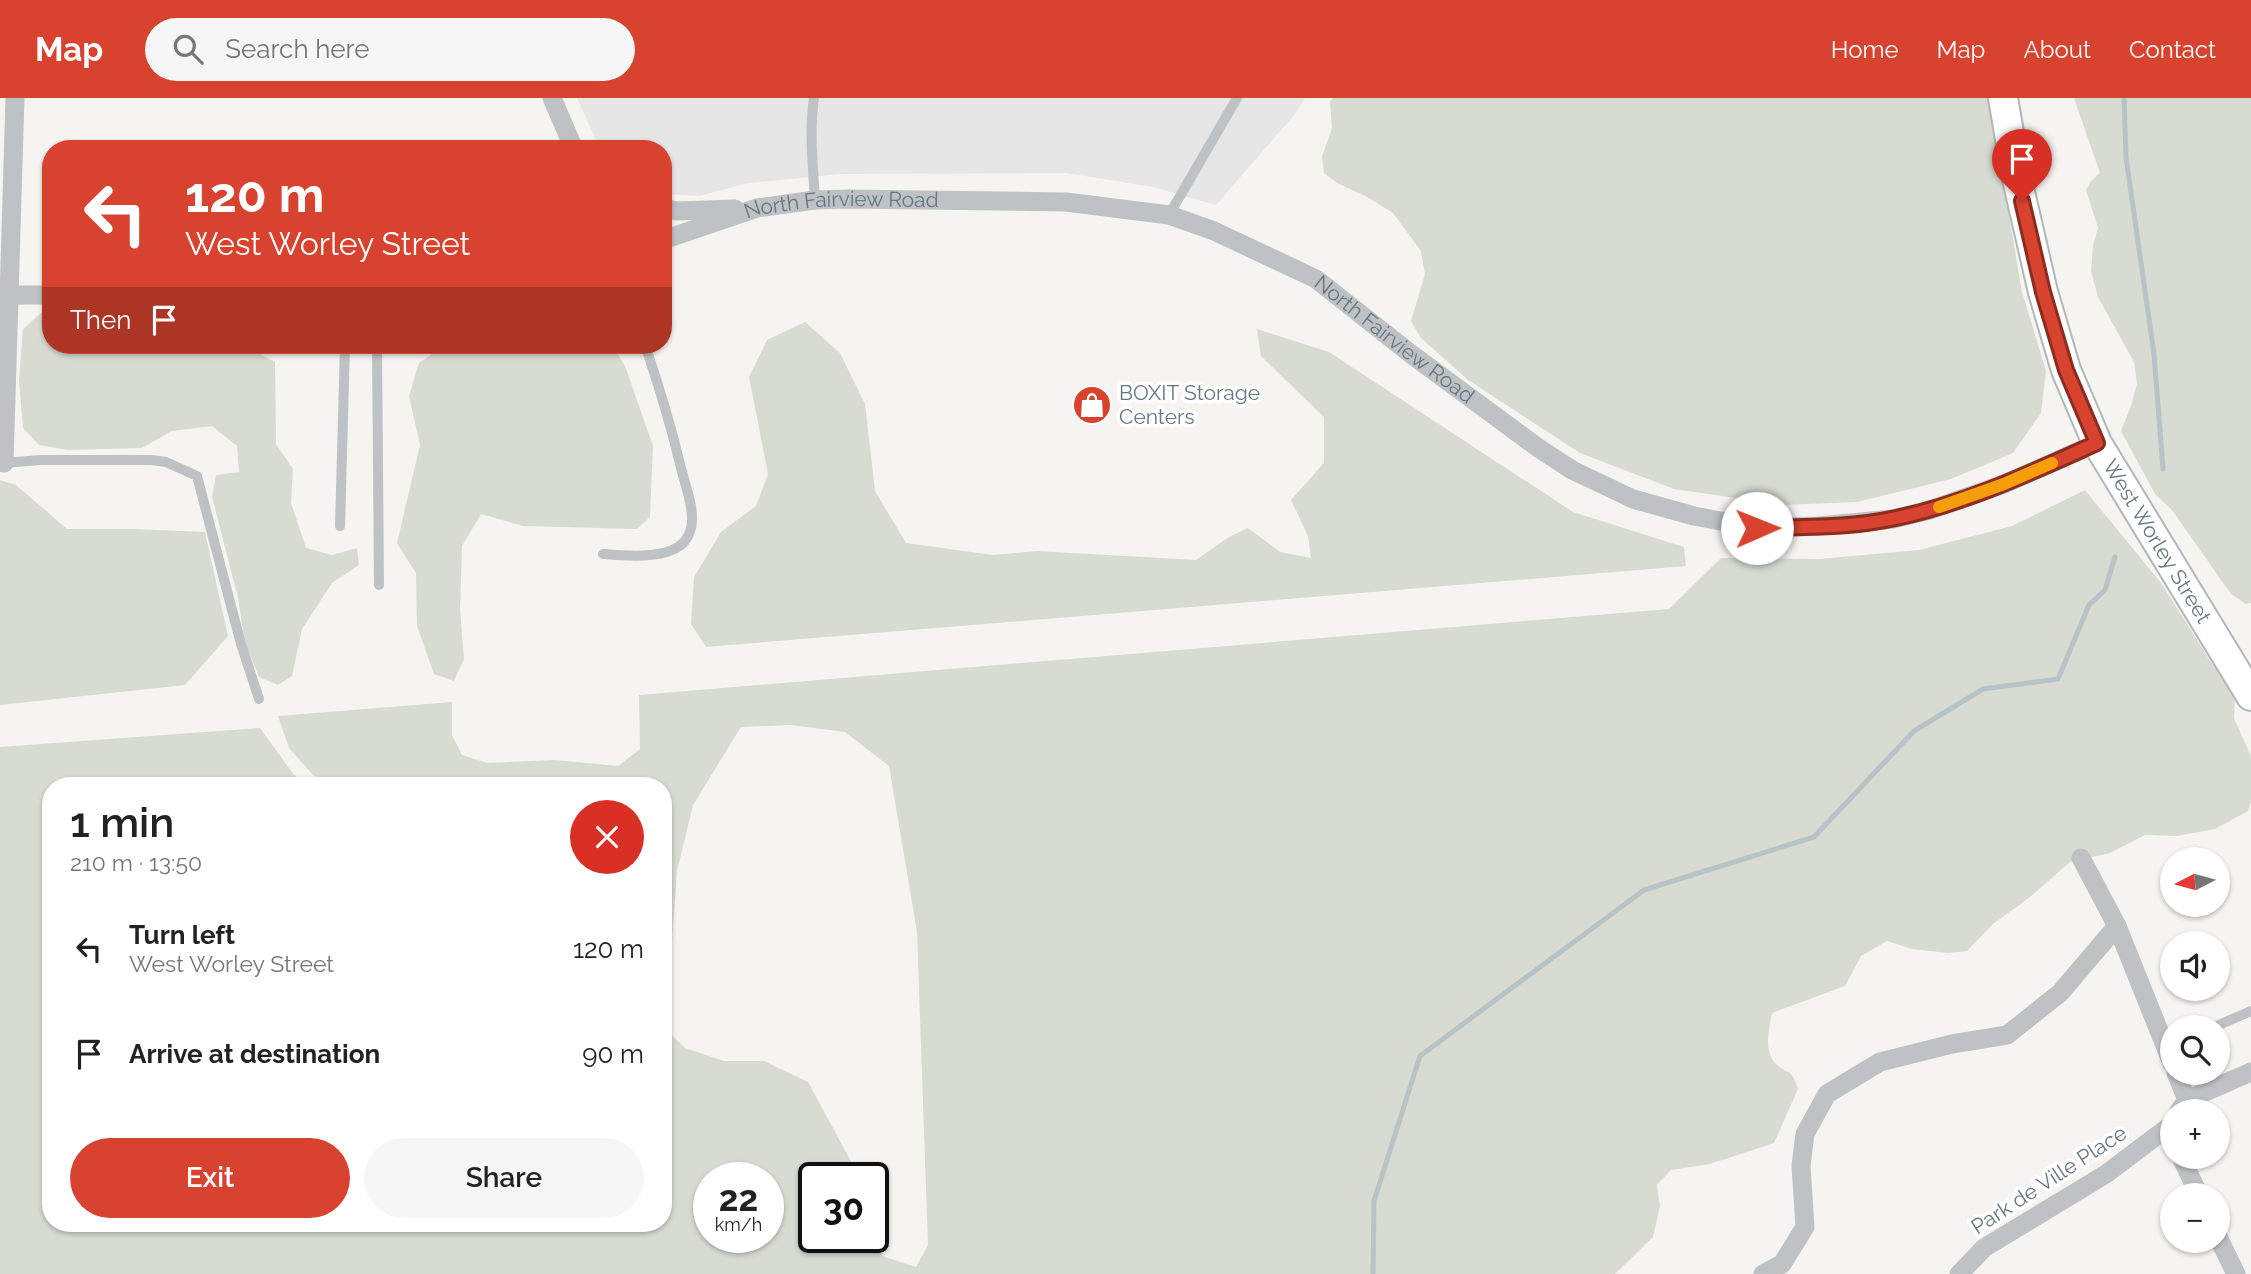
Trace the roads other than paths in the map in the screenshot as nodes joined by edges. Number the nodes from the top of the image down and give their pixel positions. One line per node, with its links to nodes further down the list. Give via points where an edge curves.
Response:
1 (15, 98): 14 (street)
2 (552, 98): 6 (street)
3 (814, 98): 9 (lane)
4 (1237, 98): 12 (lane)
5 (2003, 98): 19 (street, West Worley Street, via 2043,292 2066,370)
6 (560, 117): 7 (street); 8 (street)
7 (570, 140)
8 (577, 140)
9 (815, 200): 10 (street, North Fairview Road); 12 (street, North Fairview Road, via 1066,202)
10 (757, 208): 11 (street); 13 (street, North Fairview Road)
11 (672, 210)
12 (1169, 215): 19 (street, North Fairview Road, via 1316,279 1572,470 1633,499 1694,516 1757,528 1893,519 2004,484)
13 (672, 237)
14 (10, 295): 15 (street); 20 (street)
15 (42, 295)
16 (345, 354): 21 (lane)
17 (377, 354): 23 (lane)
18 (648, 354): 22 (lane, via 665,403 692,522 687,539 667,552)
19 (2097, 443): 24 (street, West Worley Street)
20 (4, 463): 26 (lane, via 166,461 197,476)
21 (340, 526)
22 (603, 554)
23 (379, 585)
24 (2242, 662): 25 (street, West Worley Street)
25 (2251, 696)
26 (259, 699)
27 (2081, 858): 28 (street)
28 (2117, 926): 31 (street); 36 (street, via 2060,993 2007,1035 1880,1062 1827,1094 1805,1134 1801,1166 1805,1227 1782,1264)
29 (2251, 1010): 30 (lane)
30 (2230, 1020)
31 (2160, 1031)
32 (2251, 1072): 33 (street)
33 (2197, 1099)
34 (2160, 1136): 37 (street, Park de Ville Place, via 1984,1248)
35 (2226, 1253): 38 (street)
36 (1763, 1274)
37 (1959, 1274)
38 (2236, 1274)

